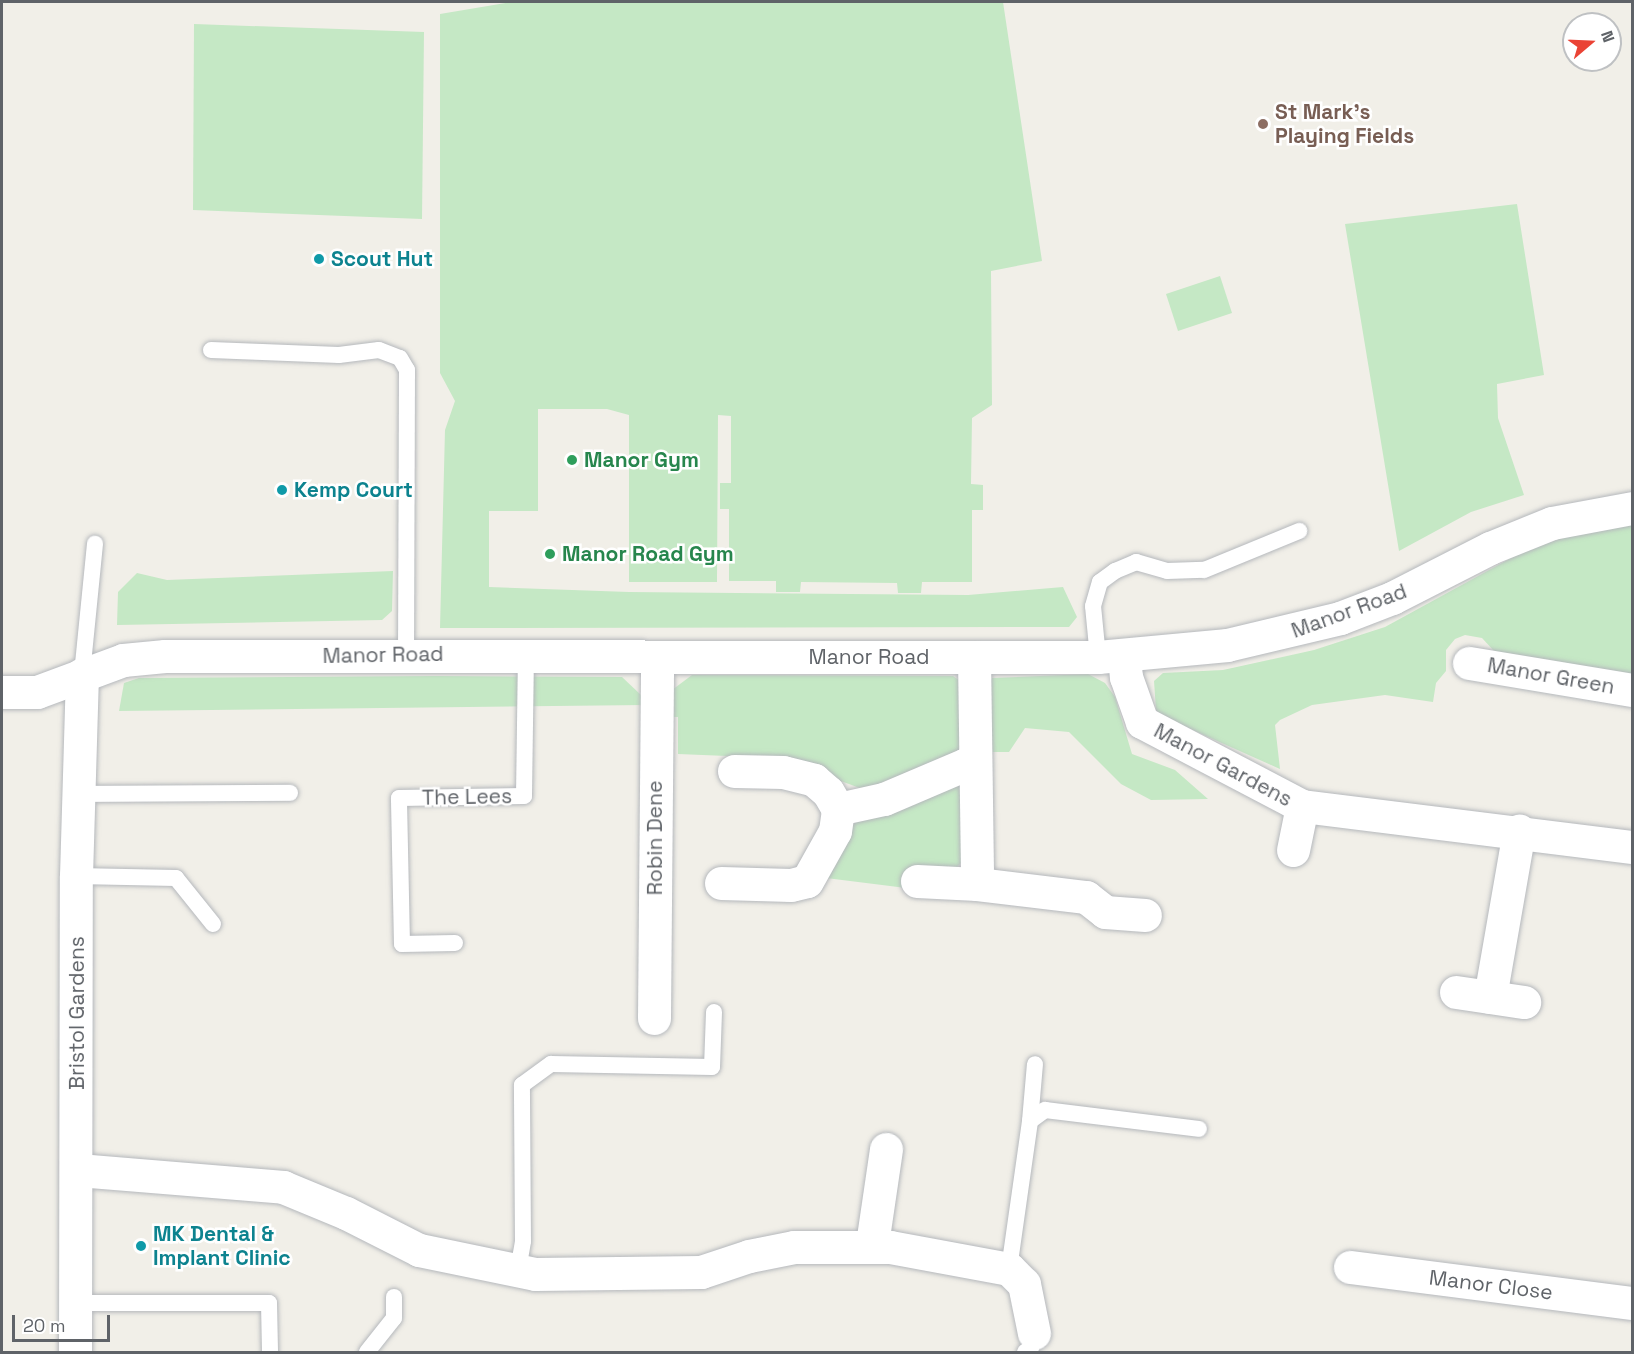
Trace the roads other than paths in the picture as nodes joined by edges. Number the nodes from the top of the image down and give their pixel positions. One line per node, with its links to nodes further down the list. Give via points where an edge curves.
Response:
1 (211, 350): 5 (lane, via 339,355 379,350 400,358 407,370)
2 (1632, 508): 7 (street, Manor Road, via 1551,523 1490,548 1392,598 1284,634 1227,645)
3 (1299, 531): 7 (lane, via 1204,570 1167,571 1136,562 1115,571 1100,582 1093,606)
4 (95, 544): 11 (lane)
5 (406, 654): 6 (street, Manor Road); 11 (street, Manor Road, via 165,656 123,660)
6 (526, 656): 9 (street, Manor Road); 29 (lane, The Lees, via 524,796 399,798 402,944)
7 (1111, 656): 8 (street, Manor Road); 18 (street, Manor Gardens, via 1126,677 1142,722)
8 (974, 657): 9 (street, Manor Road); 14 (street)
9 (657, 658): 34 (street, Robin Dene)
10 (1469, 663): 12 (street, Manor Green)
11 (82, 674): 13 (street, Manor Road, via 37,692); 17 (street, Bristol Gardens)
12 (1632, 690)
13 (2, 692)
14 (974, 764): 19 (street, via 884,799); 26 (street)
15 (734, 771): 19 (street, via 783,772 814,780 828,792)
16 (290, 793): 17 (lane)
17 (78, 794): 23 (street, Bristol Gardens)
18 (1302, 806): 20 (street, Manor Gardens); 22 (street, Manor Gardens)
19 (838, 809): 25 (street, via 835,831 807,881 791,885)
20 (1519, 831): 21 (street, Manor Gardens); 31 (street)
21 (1632, 847)
22 (1293, 850)
23 (76, 876): 28 (lane, via 176,878); 39 (street, Bristol Gardens)
24 (917, 881): 26 (street)
25 (721, 883)
26 (976, 884): 27 (street, via 1086,897 1105,912)
27 (1145, 915)
28 (213, 924)
29 (455, 943)
30 (1456, 992): 31 (street)
31 (1490, 997): 32 (street)
32 (1524, 1002)
33 (714, 1012): 42 (lane, via 712,1067 551,1065 522,1085 523,1241)
34 (654, 1018)
35 (1035, 1064): 36 (lane)
36 (1030, 1121): 37 (lane, via 1045,1110); 43 (lane)
37 (1199, 1129)
38 (886, 1149): 40 (street)
39 (78, 1170): 42 (street, via 283,1187 419,1250); 45 (street, Bristol Gardens)
40 (872, 1245): 42 (street, via 771,1250 701,1272 535,1274); 43 (street)
41 (1350, 1267): 46 (street, Manor Close)
42 (518, 1270)
43 (1026, 1276): 47 (street)
44 (394, 1297): 50 (lane, via 394,1318)
45 (75, 1303): 48 (street, Bristol Gardens); 49 (lane, via 269,1303)
46 (1632, 1303)
47 (1029, 1342)
48 (75, 1353)
49 (270, 1353)
50 (367, 1353)

